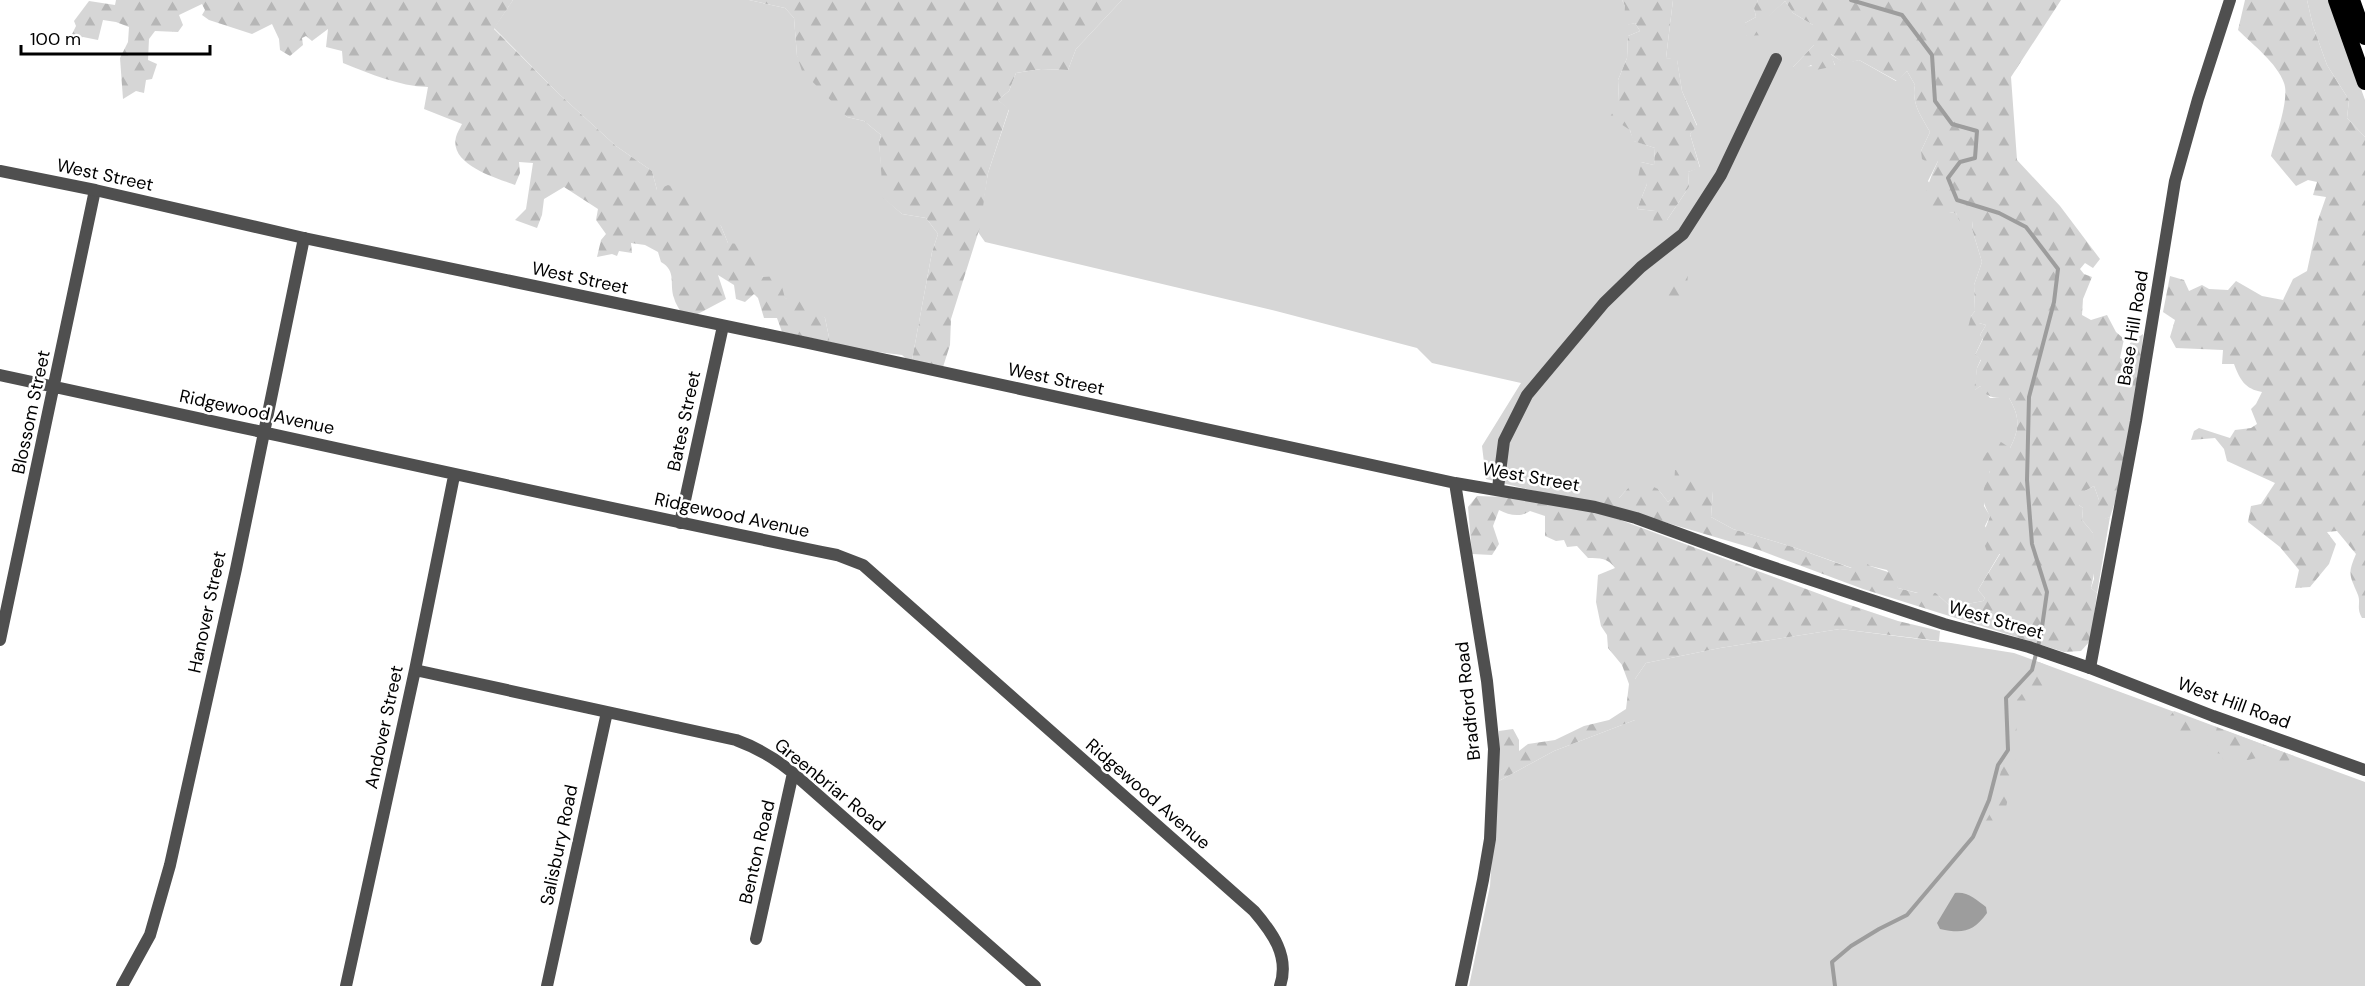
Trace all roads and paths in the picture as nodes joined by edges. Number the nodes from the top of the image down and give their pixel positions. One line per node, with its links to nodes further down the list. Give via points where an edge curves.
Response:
1 (2230, 0): 19 (street, Base Hill Road, via 2175,182)
2 (2336, 0): 6 (highway)
3 (2352, 0): 4 (highway)
4 (2365, 37)
5 (1776, 59): 16 (street, via 1721,175 1683,234 1604,303 1527,395 1504,441)
6 (2365, 82)
7 (0, 171): 8 (street, West Street)
8 (95, 190): 9 (street, West Street); 12 (street, Blossom Street)
9 (304, 238): 10 (street, West Street); 13 (street, Hanover Street)
10 (723, 326): 15 (street, West Street); 17 (street, Bates Street)
11 (0, 375): 12 (street, Ridgewood Avenue)
12 (55, 387): 13 (street, Ridgewood Avenue); 18 (street, Blossom Street)
13 (263, 431): 14 (street, Ridgewood Avenue); 25 (street, Hanover Street, via 170,865 150,935)
14 (454, 476): 17 (street, Ridgewood Avenue); 20 (street, Andover Street)
15 (1455, 483): 16 (street, West Street); 30 (street, Bradford Road, via 1494,749 1490,839)
16 (1498, 488): 19 (street, West Street, via 1636,518 1944,624)
17 (680, 523): 29 (street, Ridgewood Avenue, via 837,555 863,565 1254,911 1281,951)
18 (0, 640)
19 (2090, 668): 22 (street, West Hill Road, via 2213,717)
20 (415, 670): 21 (street, Greenbriar Road); 26 (street, Andover Street)
21 (607, 712): 23 (street, Greenbriar Road, via 736,740 772,756); 27 (street, Salisbury Road)
22 (2365, 770)
23 (793, 772): 24 (street, Benton Road); 28 (street, Greenbriar Road)
24 (756, 939)
25 (122, 986)
26 (346, 986)
27 (547, 986)
28 (1035, 986)
29 (1280, 986)
30 (1461, 986)

